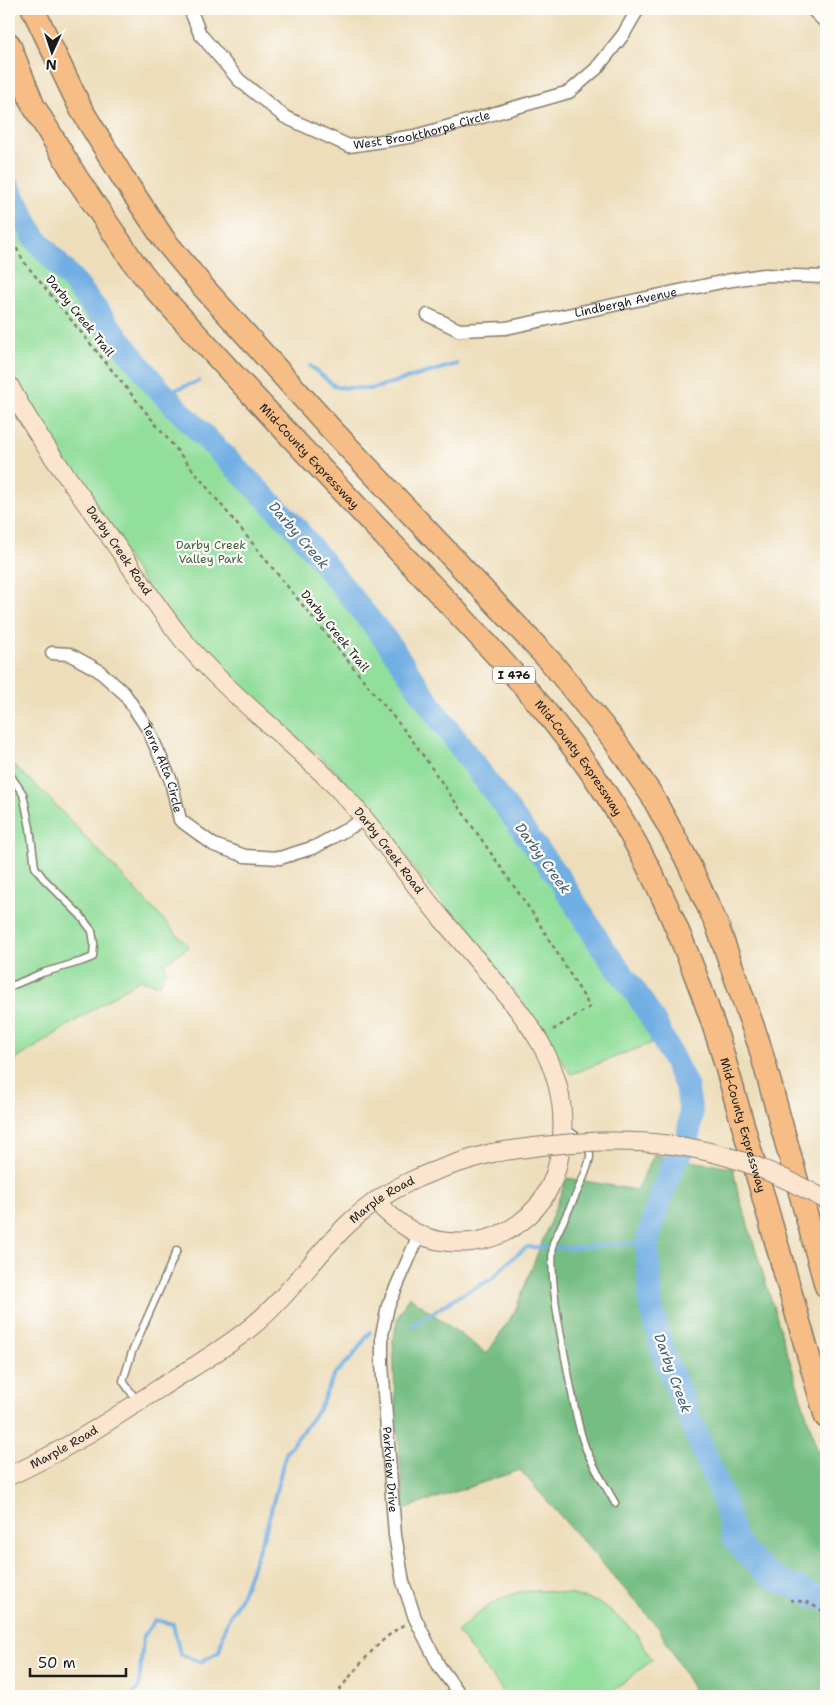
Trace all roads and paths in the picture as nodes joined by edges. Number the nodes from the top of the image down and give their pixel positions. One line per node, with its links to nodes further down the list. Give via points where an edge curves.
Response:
1 (34, 9): 21 (highway, I 476, via 81,109 165,241 332,430 551,662 614,740 651,794 686,858 717,926 759,1044)
2 (190, 9): 3 (street, West Brookthorpe Circle, via 200,34 239,80 285,117 349,146 415,136 569,92 596,69 624,35)
3 (638, 9)
4 (812, 9): 5 (street)
5 (826, 23)
6 (9, 44): 23 (highway, Mid-County Expressway / I 476, via 33,105 76,177 144,276 305,453 484,640 570,742 624,822 663,898 704,994)
7 (9, 234): 15 (path, Darby Creek Trail, via 24,262 413,741 536,918 590,1007)
8 (826, 277): 9 (street, Lindbergh Avenue, via 764,275 506,328 459,330)
9 (428, 315)
10 (9, 384): 13 (street, Darby Creek Road, via 52,458 184,641 225,685 317,768)
11 (52, 654): 13 (street, Terra Alta Circle, via 69,654 98,670 124,693 148,729 170,781 180,820 214,845 245,856 280,858 315,847)
12 (9, 773): 14 (lane, via 23,794 35,867 80,915 92,931 94,943 93,956)
13 (365, 818): 15 (street, Darby Creek Road)
14 (9, 987)
15 (539, 1038): 16 (street, Darby Creek Road, via 555,1076)
16 (562, 1126): 19 (street, Darby Creek Road, via 555,1176 547,1193 529,1216 508,1230 478,1241 444,1242); 25 (lane, via 587,1147 590,1155 588,1168 553,1243 556,1300 575,1409 586,1449)
17 (826, 1200): 18 (street, Marple Road, bridge, via 803,1187 718,1154 662,1144 593,1141 492,1153 453,1163 400,1185)
18 (375, 1201): 19 (street, Darby Creek Road, via 400,1225); 22 (street, Marple Road, via 348,1224 252,1326)
19 (419, 1235): 28 (street, Parkview Drive, via 388,1306 381,1351 398,1557)
20 (178, 1250): 22 (lane, via 132,1352 123,1380)
21 (826, 1286)
22 (138, 1402): 24 (street, Marple Road, via 55,1453)
23 (826, 1418)
24 (9, 1476)
25 (615, 1503)
26 (790, 1600): 27 (path, via 807,1602)
27 (826, 1613)
28 (415, 1618): 29 (path, via 389,1635); 30 (street, Parkview Drive, via 439,1666)
29 (334, 1696)
30 (461, 1696)

